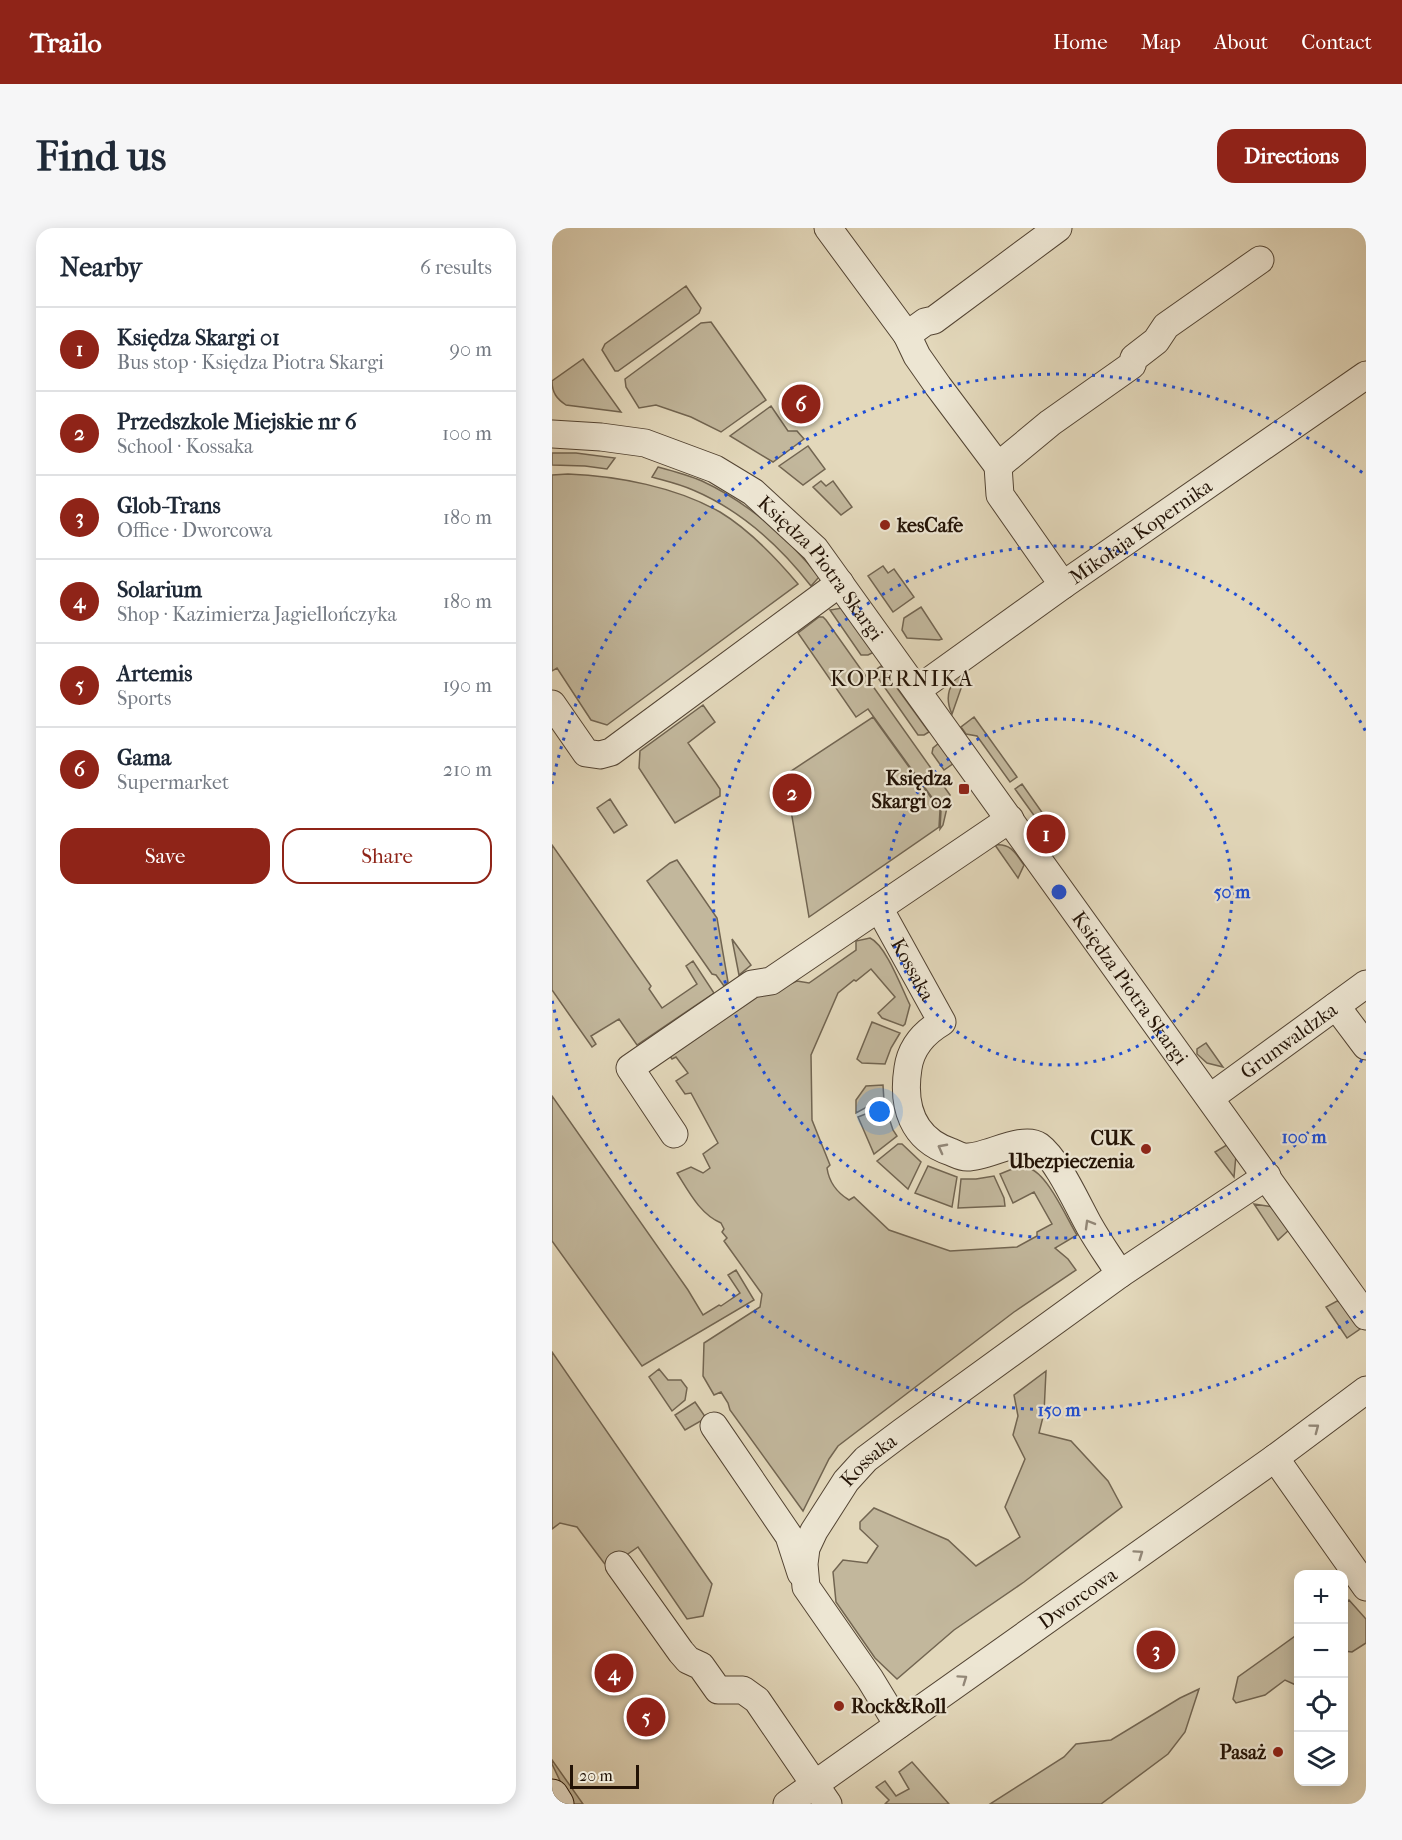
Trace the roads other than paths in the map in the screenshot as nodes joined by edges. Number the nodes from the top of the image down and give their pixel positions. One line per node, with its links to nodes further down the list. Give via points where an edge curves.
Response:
1 (828, 228): 4 (street)
2 (1058, 228): 4 (street, via 934,320)
3 (1260, 260): 7 (street, via 1166,326 1156,341 1134,358 1132,365 1050,423)
4 (907, 335): 7 (street, via 938,386)
5 (1366, 375): 9 (street, Mikołaja Kopernika)
6 (552, 434): 8 (street, Księdza Piotra Skargi, via 645,443 715,469 753,492 787,522 815,549)
7 (998, 466): 9 (street, via 1000,495)
8 (840, 583): 10 (street, Księdza Piotra Skargi); 11 (street, via 611,752 586,753)
9 (1063, 585): 10 (street, Mikołaja Kopernika)
10 (918, 690): 12 (street, Księdza Piotra Skargi)
11 (552, 704)
12 (1010, 819): 13 (street); 17 (street, Księdza Piotra Skargi)
13 (879, 908): 18 (street, via 771,981 744,989 630,1068); 20 (street, Kossaka, one-way to 13, via 1057,1168 1037,1145 1012,1145 966,1158 938,1148 917,1129 908,1109 908,1063 917,1044 942,1022)
14 (1366, 984): 15 (street, Grunwaldzka)
15 (1336, 1006): 16 (street); 17 (street, Grunwaldzka)
16 (1366, 1046)
17 (1210, 1097): 19 (street, Księdza Piotra Skargi)
18 (674, 1134)
19 (1267, 1176): 20 (street, Kossaka); 21 (street, Księdza Piotra Skargi)
20 (1120, 1274): 26 (street, Kossaka, via 866,1459 846,1481 806,1548)
21 (1366, 1316)
22 (1366, 1390): 24 (street, Dworcowa, one-way to 22)
23 (714, 1426): 26 (street, via 789,1536)
24 (1275, 1458): 27 (street); 28 (street, Dworcowa, one-way to 24)
25 (619, 1565): 29 (street, via 681,1652 701,1666 718,1690 743,1690 757,1700)
26 (806, 1587): 28 (street)
27 (1366, 1587)
28 (898, 1725): 29 (street, Dworcowa)
29 (821, 1794): 32 (street, Dworcowa)
30 (552, 1796): 31 (main road)
31 (557, 1804)
32 (787, 1804)

